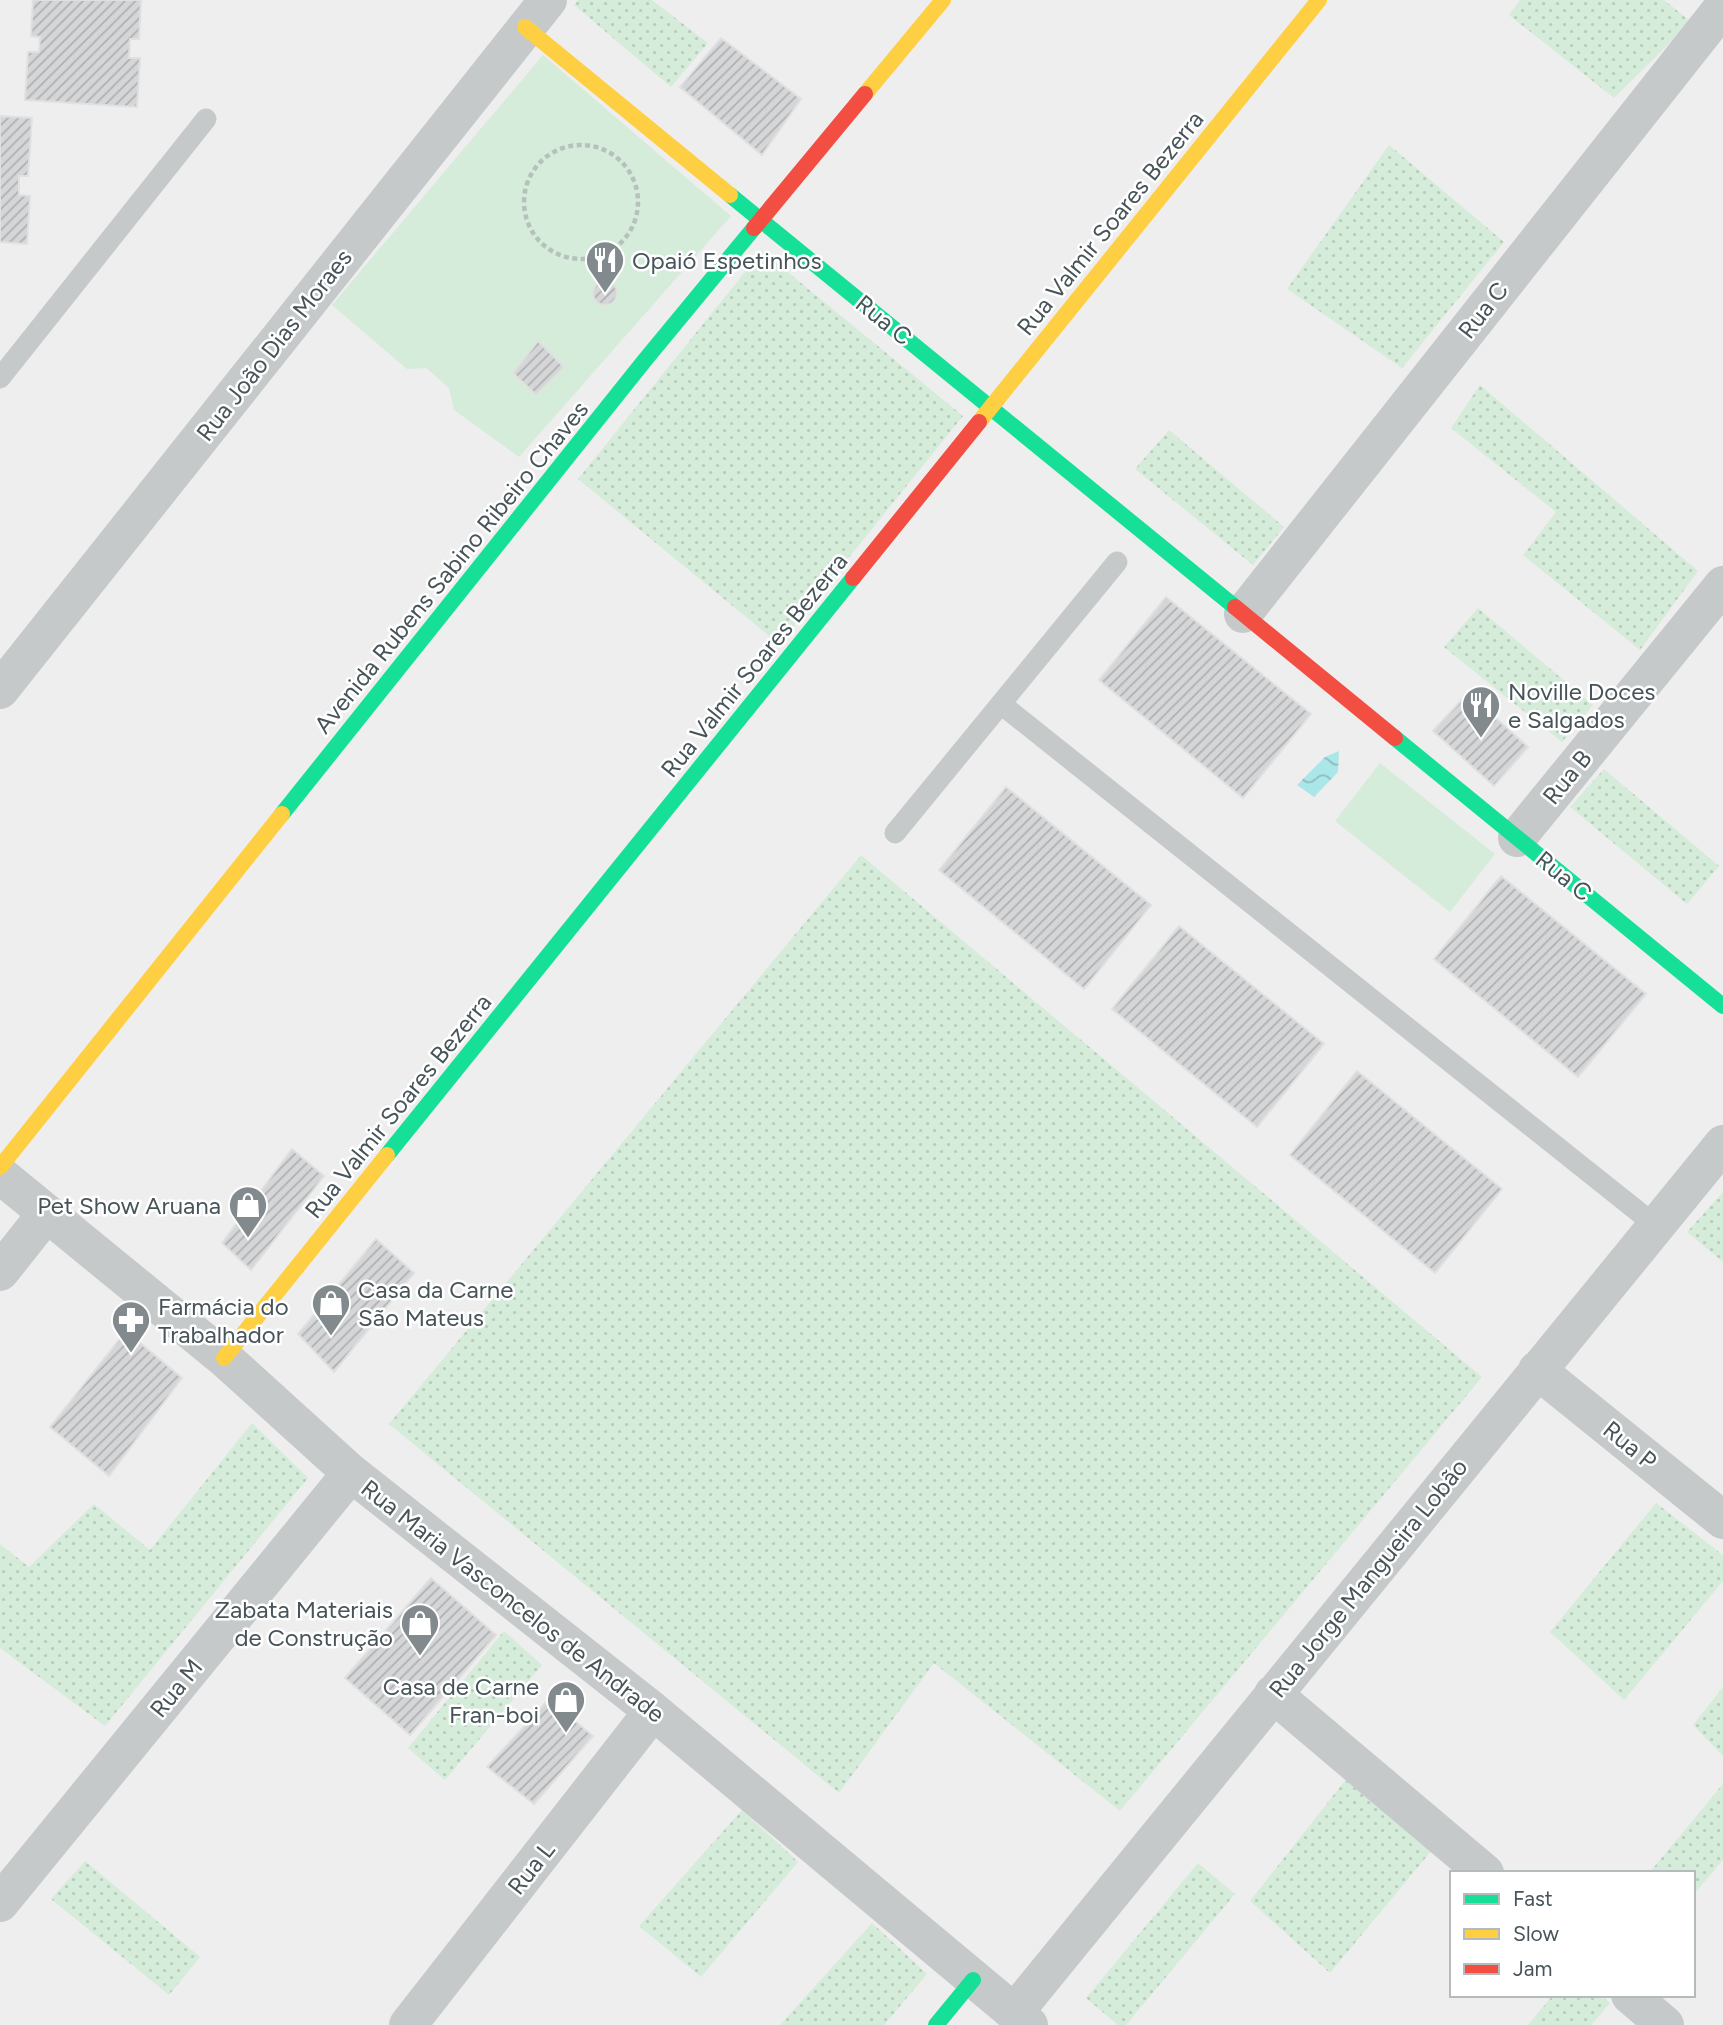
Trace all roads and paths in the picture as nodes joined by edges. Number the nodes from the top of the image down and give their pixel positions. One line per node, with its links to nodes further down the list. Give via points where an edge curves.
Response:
1 (943, 0): 6 (street, Avenida Rubens Sabino Ribeiro Chaves)
2 (1319, 0): 9 (street, Rua Valmir Soares Bezerra)
3 (1723, 7): 12 (street, Rua C)
4 (537, 14): 6 (street, Rua C); 13 (street, Rua João Dias Moraes)
5 (206, 119): 8 (lane)
6 (761, 220): 9 (street, Rua C); 19 (street, Avenida Rubens Sabino Ribeiro Chaves)
7 (632, 226): 7 (path, via 638,209 631,174 619,158 602,148 582,144 562,148 545,157 532,173 524,211 531,230 556,254 573,259 608,253)
8 (0, 378)
9 (991, 407): 12 (street, Rua C); 24 (street, Rua Valmir Soares Bezerra)
10 (1117, 562): 14 (lane)
11 (1723, 585): 16 (street, Rua B)
12 (1243, 614): 16 (street, Rua C)
13 (0, 690)
14 (1001, 704): 15 (lane); 22 (lane)
15 (895, 833)
16 (1517, 838): 17 (street, Rua C)
17 (1723, 1006)
18 (1723, 1143): 22 (street, Rua Jorge Mangueira Lobão)
19 (0, 1167)
20 (0, 1175): 21 (street, Rua Maria Vasconcelos de Andrade)
21 (46, 1214): 23 (street); 24 (street, Rua Maria Vasconcelos de Andrade)
22 (1656, 1225): 25 (street, Rua Jorge Mangueira Lobão)
23 (0, 1272)
24 (224, 1358): 26 (street, Rua Maria Vasconcelos de Andrade)
25 (1536, 1370): 27 (street, Rua P); 28 (street, Rua Jorge Mangueira Lobão)
26 (352, 1473): 29 (street, Rua Maria Vasconcelos de Andrade); 31 (street, Rua M)
27 (1723, 1520)
28 (1273, 1694): 30 (street); 34 (street, Rua Jorge Mangueira Lobão)
29 (653, 1711): 32 (street, Rua Maria Vasconcelos de Andrade); 35 (street, Rua L)
30 (1483, 1871)
31 (0, 1903)
32 (973, 1980): 34 (street, Rua Maria Vasconcelos de Andrade); 36 (street)
33 (1632, 1997): 37 (street)
34 (1021, 2019)
35 (408, 2025)
36 (936, 2025)
37 (1665, 2025)

